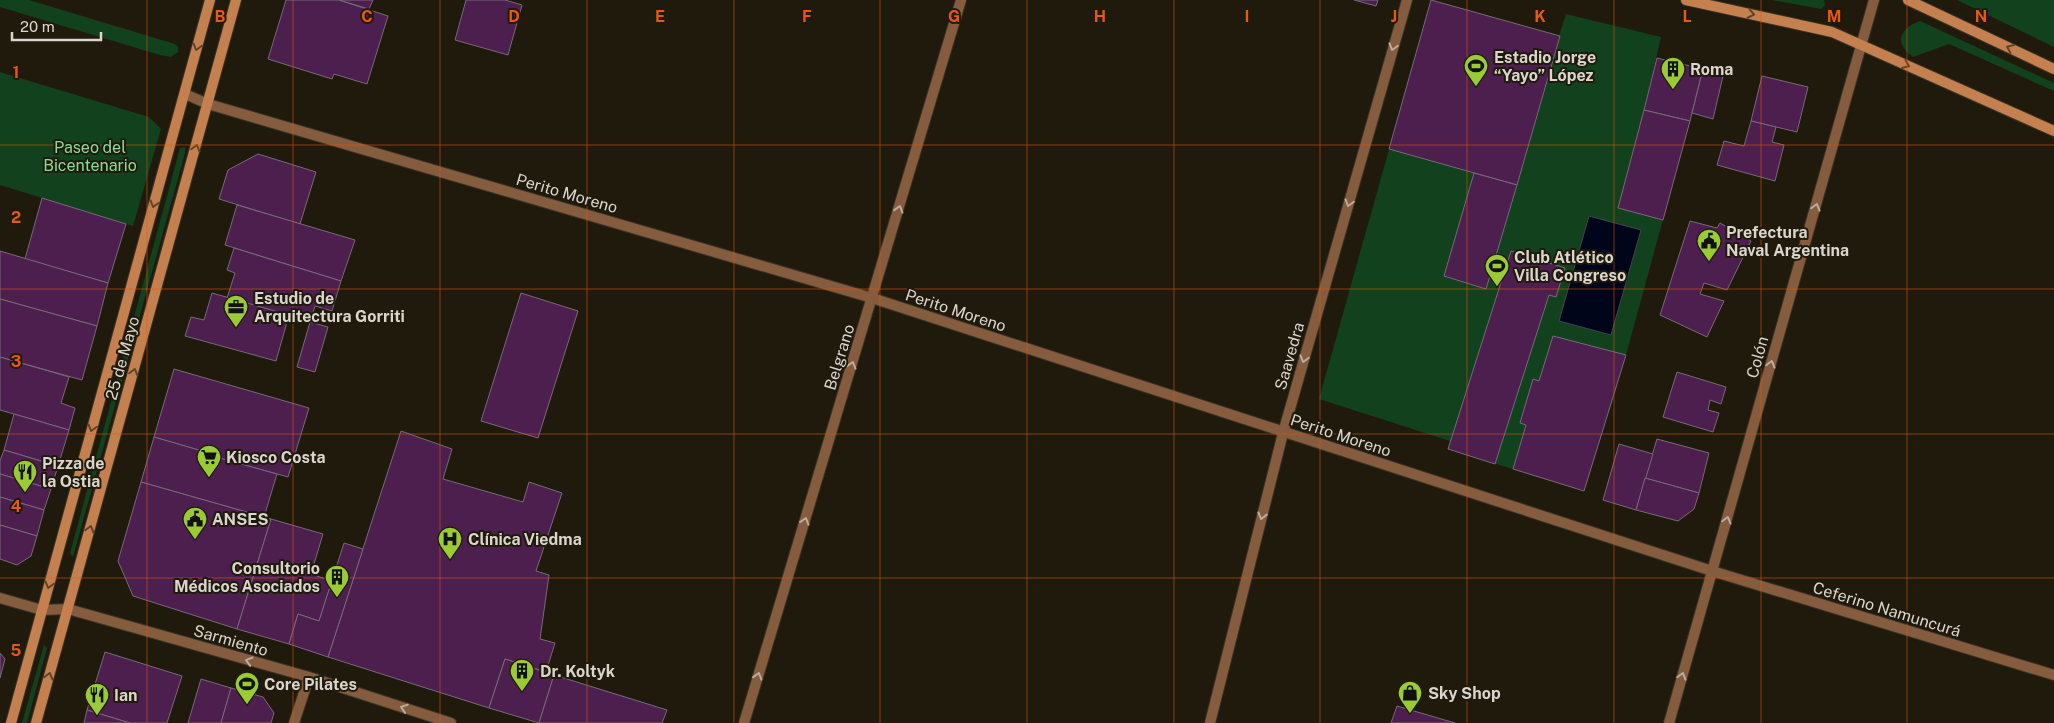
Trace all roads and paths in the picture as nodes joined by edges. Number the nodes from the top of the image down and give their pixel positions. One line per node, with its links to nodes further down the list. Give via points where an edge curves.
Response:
1 (210, 0): 10 (main road, 25 de Mayo, one-way to 10)
2 (236, 0): 11 (main road, 25 de Mayo)
3 (961, 0): 13 (street, Belgrano, one-way to 3)
4 (1407, 0): 14 (street, Saavedra, one-way to 14)
5 (1686, 0): 8 (main road, one-way to 8, via 1832,32)
6 (1874, 0): 8 (street, Colón)
7 (1908, 0): 9 (main road, one-way to 7)
8 (1862, 45): 12 (main road, one-way to 12); 15 (street, Colón, one-way to 8)
9 (2054, 69)
10 (185, 94): 11 (street, Perito Moreno); 18 (main road, 25 de Mayo, one-way to 18)
11 (208, 104): 13 (street, Perito Moreno); 17 (main road, 25 de Mayo, one-way to 11)
12 (2054, 131)
13 (872, 298): 14 (street, Perito Moreno); 25 (street, Belgrano, one-way to 13)
14 (1283, 433): 15 (street, Perito Moreno); 26 (street, Saavedra, one-way to 26)
15 (1712, 571): 19 (street, Ceferino Namuncurá); 27 (street, Colón, one-way to 15)
16 (0, 598): 18 (street, Sarmiento)
17 (68, 609): 18 (street, Sarmiento); 20 (street, Sarmiento, one-way to 17); 22 (main road, 25 de Mayo, one-way to 17)
18 (42, 610): 21 (main road, 25 de Mayo)
19 (2054, 675)
20 (309, 678): 23 (street); 24 (street, Sarmiento, one-way to 20)
21 (11, 723)
22 (36, 723)
23 (294, 723)
24 (451, 723)
25 (744, 723)
26 (1210, 723)
27 (1669, 723)

